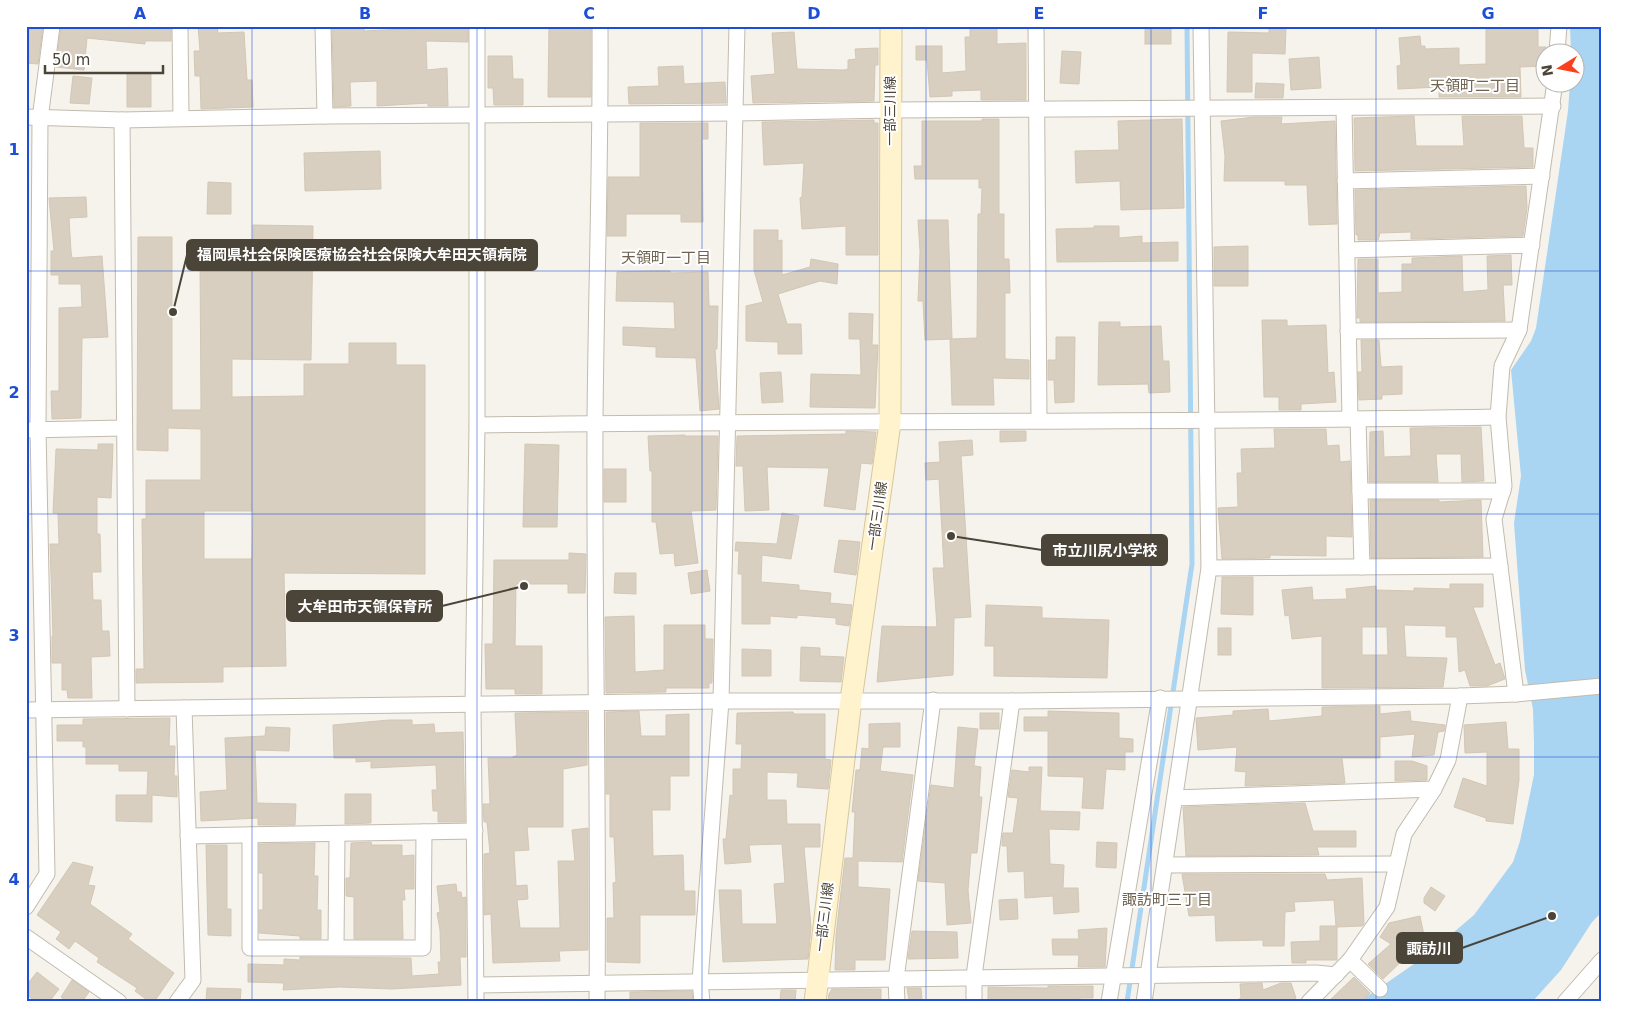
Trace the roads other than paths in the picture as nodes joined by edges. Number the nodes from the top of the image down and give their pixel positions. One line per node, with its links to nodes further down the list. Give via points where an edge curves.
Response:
1 (52, 26): 22 (street)
2 (180, 26): 23 (street)
3 (323, 26): 20 (street)
4 (477, 26): 21 (street)
5 (600, 26): 18 (street)
6 (737, 26): 19 (street)
7 (891, 26): 15 (main road, 一部三川線)
8 (1036, 26): 16 (street)
9 (1201, 26): 17 (street)
10 (1559, 26): 11 (street)
11 (1558, 42)
12 (1554, 92): 13 (street)
13 (1553, 106): 14 (street); 25 (street)
14 (1344, 108): 17 (street); 26 (street)
15 (890, 110): 16 (street); 19 (street); 37 (main road, 一部三川線)
16 (1036, 110): 17 (street); 33 (street)
17 (1202, 110): 34 (street)
18 (600, 114): 19 (street); 21 (street); 35 (street)
19 (736, 114): 36 (street)
20 (325, 116): 21 (street); 23 (street)
21 (477, 116): 38 (street)
22 (33, 118): 24 (street); 40 (street)
23 (181, 118): 24 (street)
24 (122, 120): 39 (street)
25 (1542, 176): 26 (street); 27 (street)
26 (1345, 181): 28 (street)
27 (1532, 245): 28 (street); 29 (street)
28 (1346, 250): 30 (street)
29 (1519, 330): 30 (street); 31 (street, via 1502,366)
30 (1348, 331): 32 (street)
31 (1498, 417): 32 (street); 42 (street)
32 (1354, 419): 34 (street); 41 (street)
33 (1039, 420): 34 (street); 37 (street)
34 (1207, 422): 45 (street)
35 (595, 423): 36 (street); 38 (street); 55 (street)
36 (728, 423): 37 (street); 53 (street)
37 (890, 423): 51 (main road, 一部三川線)
38 (477, 425): 56 (street)
39 (124, 428): 40 (street); 57 (street)
40 (32, 430): 60 (street)
41 (1360, 491): 42 (street); 44 (street)
42 (1502, 491): 43 (street, via 1494,519)
43 (1500, 566): 44 (street); 47 (street)
44 (1362, 567): 45 (street)
45 (1209, 568): 50 (street)
46 (1602, 686): 47 (street)
47 (1521, 694): 48 (street)
48 (1460, 696): 50 (street); 61 (street, via 1448,760)
49 (1160, 698): 50 (street); 54 (street); 78 (street)
50 (1190, 699): 62 (street)
51 (851, 700): 52 (street); 53 (street); 80 (main road, 一部三川線)
52 (934, 700): 54 (street); 79 (street)
53 (721, 701): 55 (street); 81 (street)
54 (1012, 701): 76 (street)
55 (598, 704): 56 (street); 82 (street)
56 (473, 706): 58 (street); 63 (street)
57 (127, 708): 58 (street); 60 (street)
58 (184, 708): 67 (street)
59 (26, 710): 60 (street)
60 (45, 710): 70 (street, via 47,874)
61 (1434, 789): 62 (street); 68 (street, via 1404,834)
62 (1175, 798): 69 (street)
63 (475, 831): 64 (street); 83 (street)
64 (424, 832): 65 (street); 72 (street, via 423,948)
65 (337, 834): 66 (street); 72 (street)
66 (250, 835): 67 (street); 72 (street, via 250,948)
67 (188, 836): 87 (street, via 193,980)
68 (1397, 864): 69 (street); 73 (street, via 1387,908)
69 (1165, 865): 77 (street)
70 (26, 907)
71 (26, 937): 86 (street)
72 (336, 947)
73 (1350, 960): 75 (street); 84 (street)
74 (1602, 960): 85 (street)
75 (1336, 975): 77 (street); 96 (street)
76 (974, 976): 78 (street); 79 (street); 93 (street)
77 (1148, 976): 78 (street); 95 (street)
78 (1113, 977): 94 (street)
79 (896, 979): 80 (street); 92 (street)
80 (817, 980): 81 (street); 91 (main road, 一部三川線)
81 (700, 981): 82 (street); 90 (street)
82 (597, 983): 83 (street); 89 (street)
83 (476, 985): 88 (street)
84 (1380, 989)
85 (1577, 996): 97 (street)
86 (119, 1002)
87 (178, 1002)
88 (476, 1002)
89 (597, 1002)
90 (702, 1002)
91 (815, 1002)
92 (897, 1002)
93 (974, 1002)
94 (1109, 1002)
95 (1144, 1002)
96 (1309, 1002)
97 (1565, 1002)

